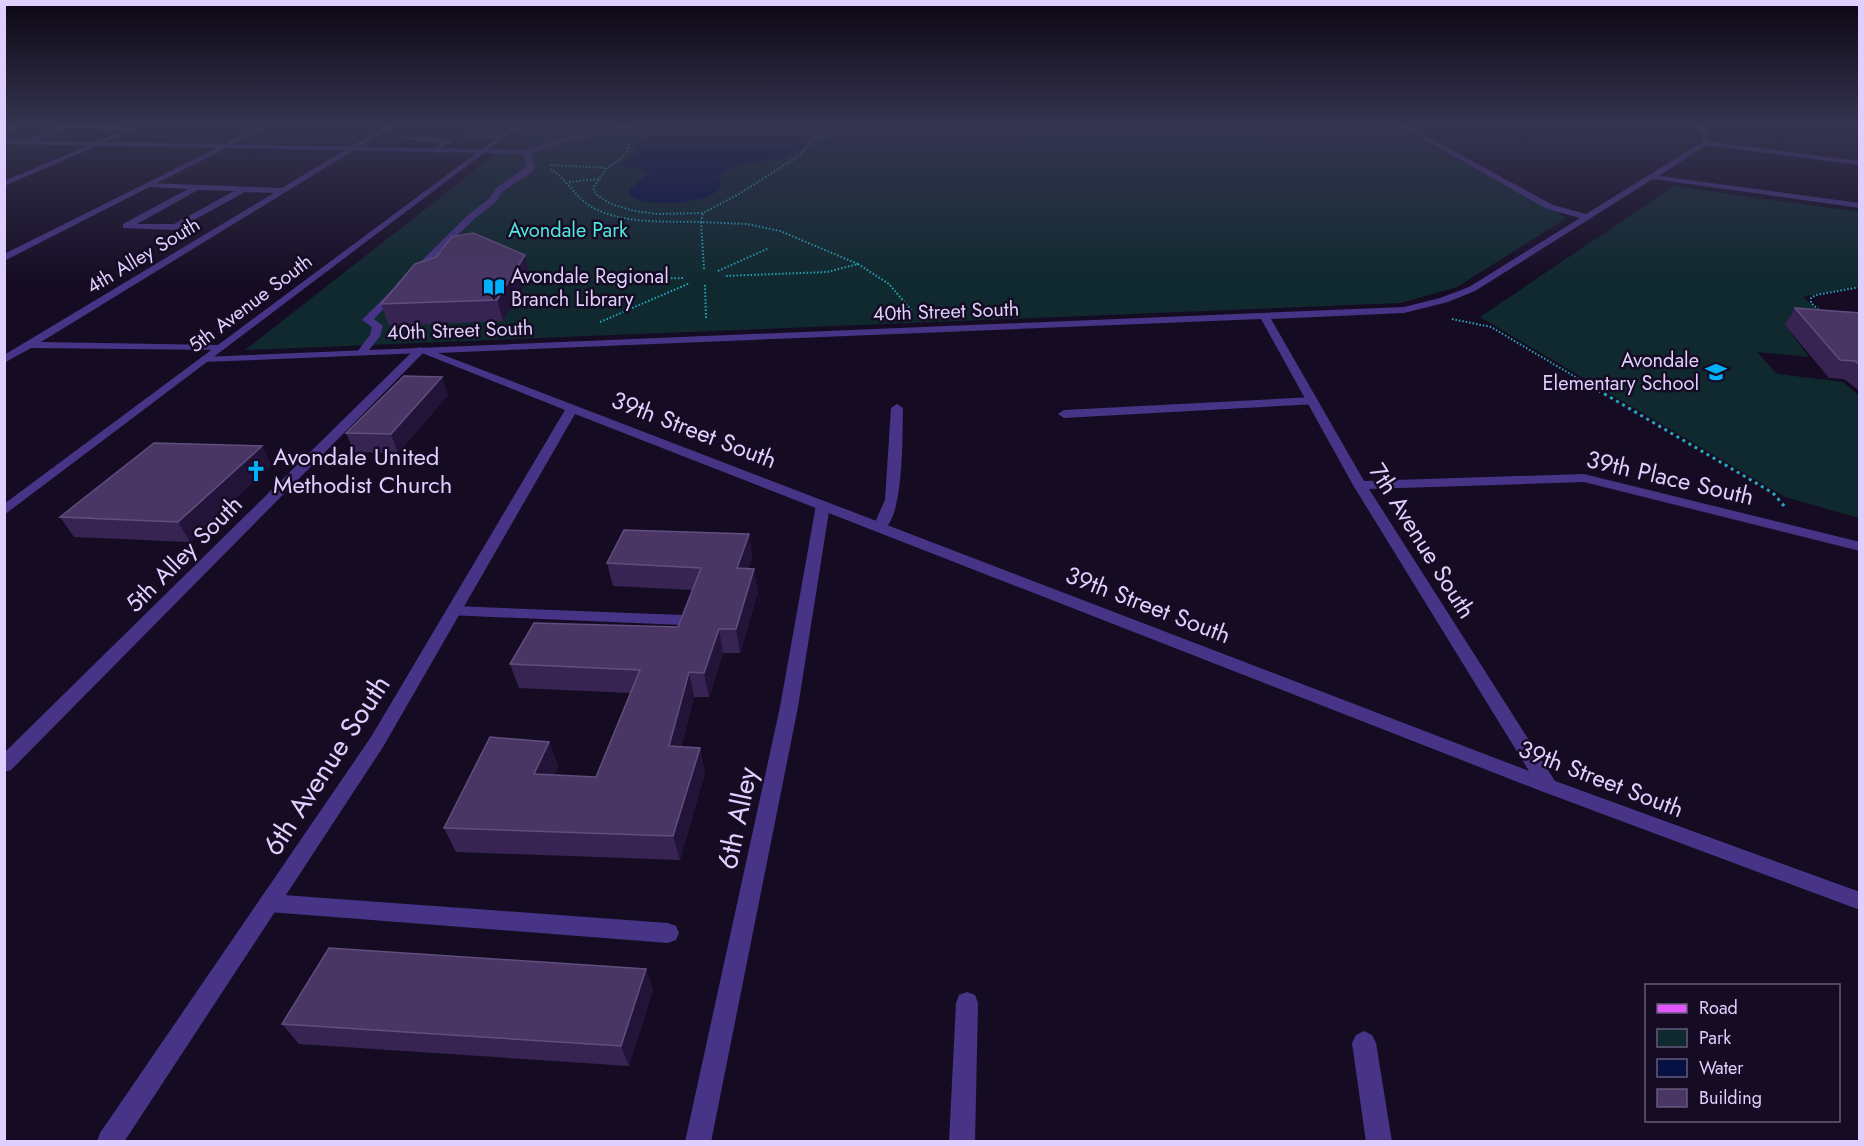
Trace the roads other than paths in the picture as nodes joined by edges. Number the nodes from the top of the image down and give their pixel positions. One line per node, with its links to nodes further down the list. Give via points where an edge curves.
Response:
1 (163, 178): 8 (street)
2 (304, 178): 11 (street, 4th Alley South)
3 (447, 178): 17 (street, 5th Avenue South)
4 (517, 178): 19 (street, via 499,190 367,320 378,326)
5 (1498, 178): 13 (street, via 1550,207)
6 (1651, 178): 13 (street, 40th Street South)
7 (1664, 178): 12 (street)
8 (150, 185): 9 (street); 14 (street)
9 (199, 186): 10 (street); 10 (street, via 126,226 176,227)
10 (244, 189): 11 (street)
11 (285, 190): 16 (street, 4th Alley South)
12 (1860, 206)
13 (1587, 217): 15 (street, 40th Street South, via 1472,289 1444,300 1404,310)
14 (4, 258)
15 (1264, 316): 18 (street, 40th Street South); 22 (street, 7th Avenue South)
16 (30, 345): 17 (street); 21 (street, 4th Alley South)
17 (219, 348): 20 (street, 5th Avenue South)
18 (420, 350): 19 (street, 40th Street South); 23 (street, 39th Street South); 33 (street, 5th Alley South)
19 (362, 352): 20 (street, 40th Street South)
20 (205, 359): 28 (street, 5th Avenue South)
21 (4, 360)
22 (1313, 401): 25 (street); 26 (street, 7th Avenue South)
23 (572, 408): 27 (street, 39th Street South); 31 (street, 6th Avenue South)
24 (897, 408): 29 (street, via 892,500)
25 (1064, 414)
26 (1360, 485): 30 (street, 39th Place South, via 1584,478); 34 (street, 7th Avenue South)
27 (823, 505): 29 (street, 39th Street South); 41 (street, 6th Alley, via 789,707)
28 (4, 511)
29 (880, 527): 34 (street, 39th Street South)
30 (1860, 547)
31 (454, 610): 32 (street); 36 (street, 6th Avenue South, via 377,742)
32 (682, 620)
33 (4, 765)
34 (1548, 786): 35 (street, 39th Street South)
35 (1860, 901)
36 (269, 903): 37 (street); 40 (street, 6th Avenue South)
37 (668, 933)
38 (967, 1003): 42 (street)
39 (1364, 1043): 43 (street)
40 (109, 1142)
41 (698, 1142)
42 (962, 1142)
43 (1378, 1142)

